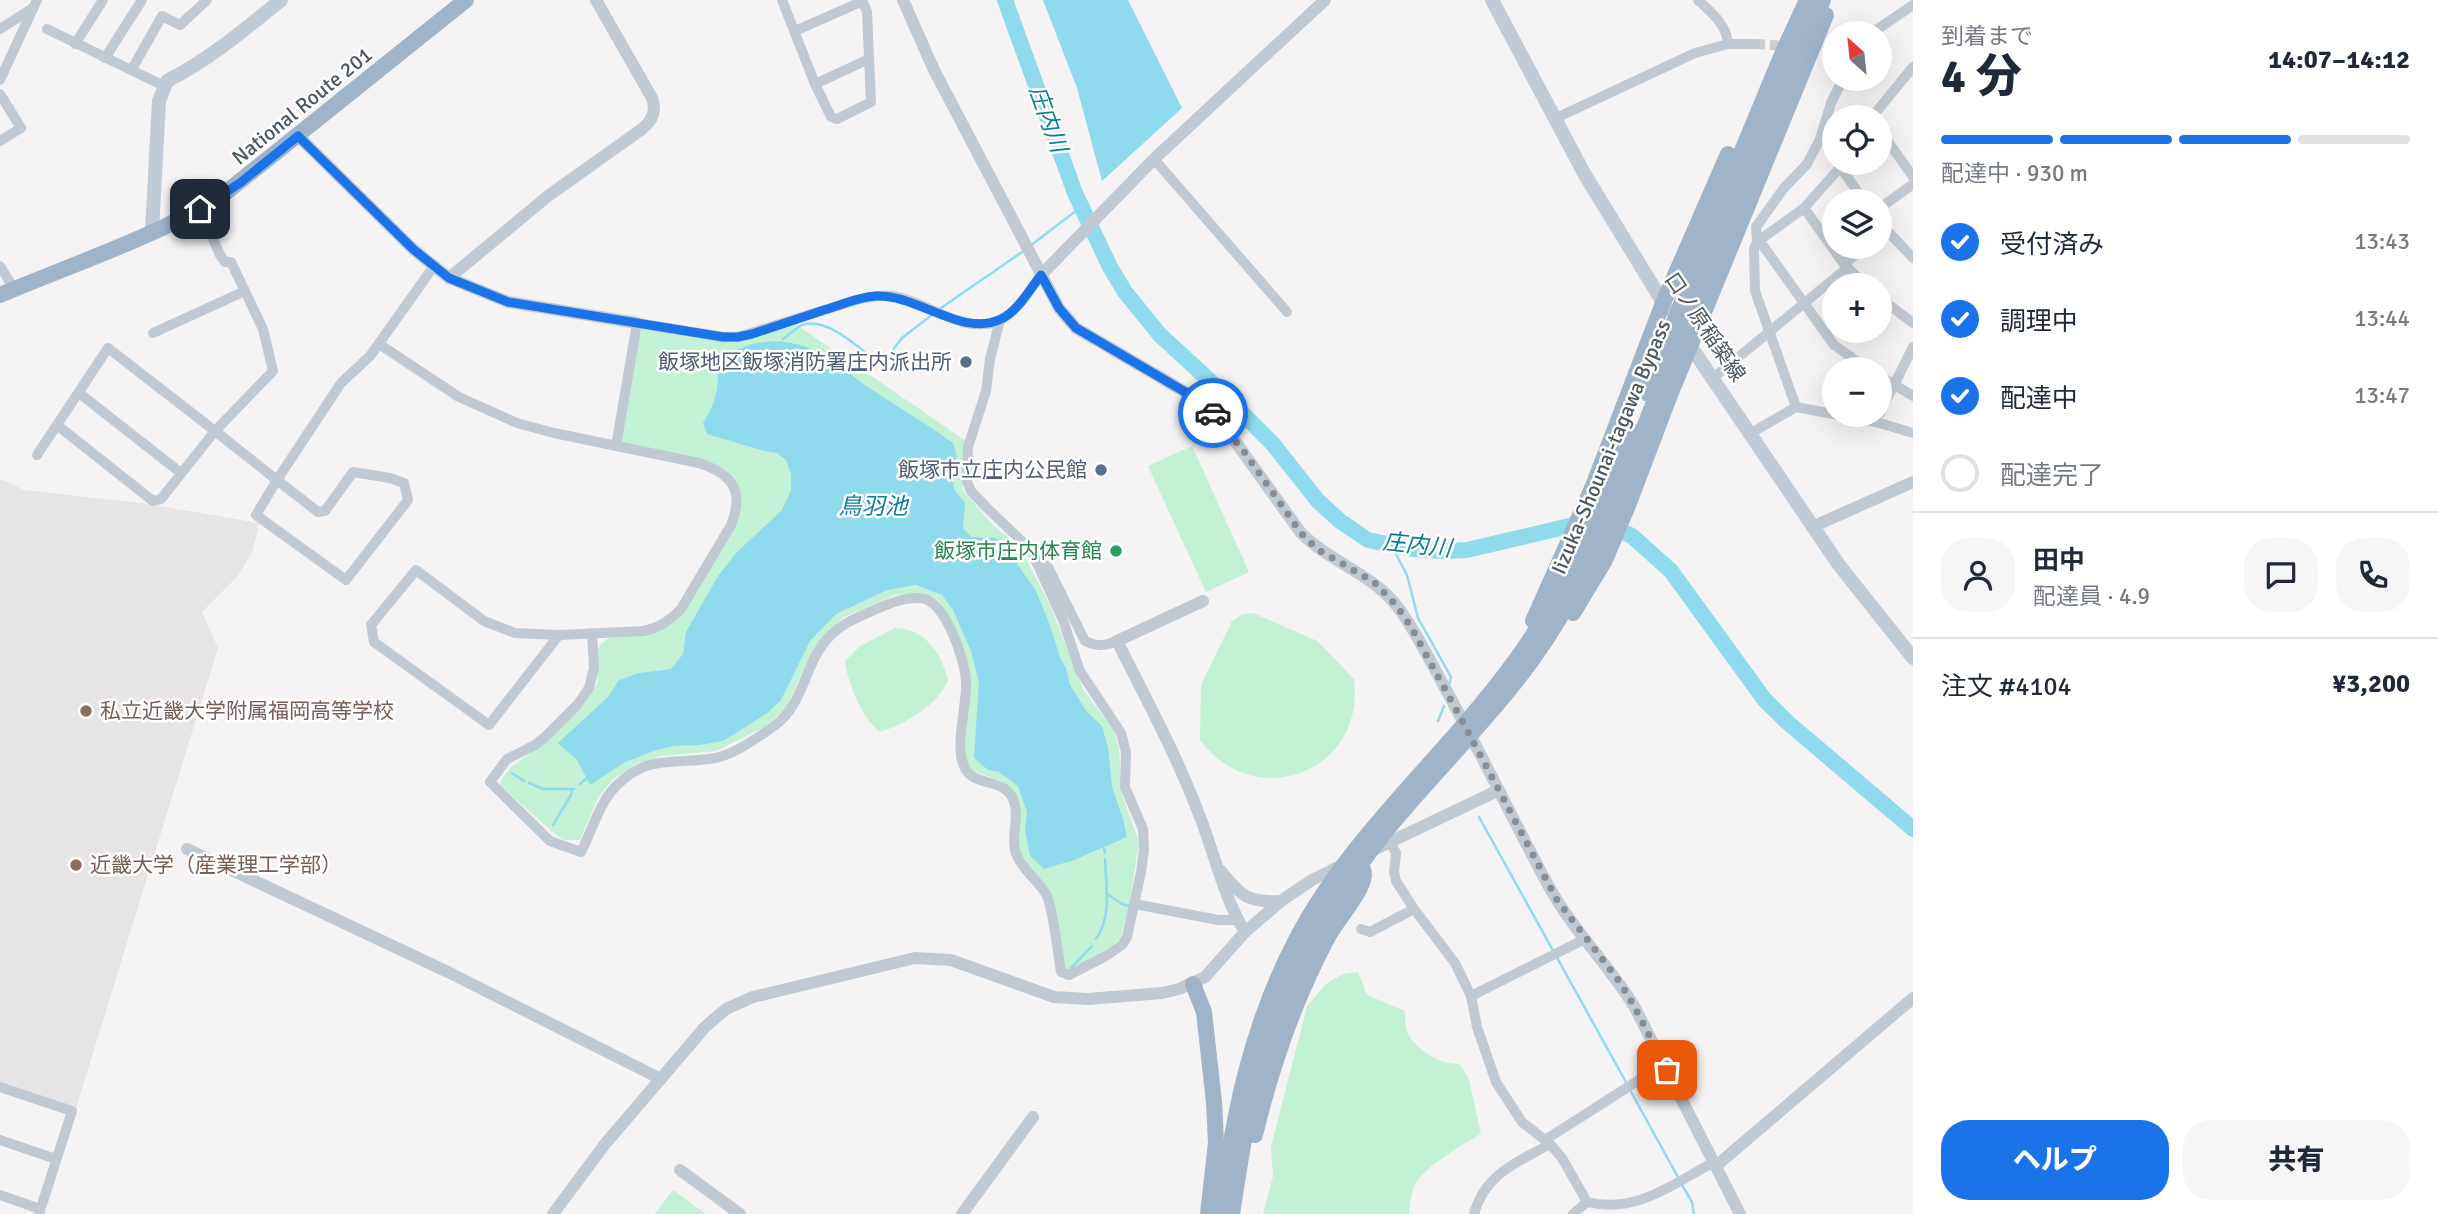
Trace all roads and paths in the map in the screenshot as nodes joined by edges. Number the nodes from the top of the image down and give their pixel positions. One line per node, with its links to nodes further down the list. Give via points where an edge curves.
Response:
1 (103, 0): 23 (street)
2 (142, 0): 26 (street)
3 (207, 0): 28 (street, via 180,25 162,16)
4 (281, 0): 33 (main road, via 207,60)
5 (466, 0): 38 (highway, National Route 201)
6 (596, 0): 58 (street, via 652,98 653,116 642,130 548,195)
7 (782, 0): 22 (street)
8 (863, 0): 22 (street); 27 (street)
9 (903, 0): 57 (street, via 934,70)
10 (1325, 0): 41 (street)
11 (1492, 0): 37 (main road, 口ノ原稲築線)
12 (1698, 0): 24 (street, via 1724,26)
13 (1797, 0): 63 (highway)
14 (1807, 0): 60 (highway, Iizuka-Shounai-tagawa Bypass, via 1774,73)
15 (1823, 0): 60 (highway, Iizuka-Shounai-tagawa Bypass)
16 (1832, 0): 72 (highway)
17 (35, 4): 20 (street); 30 (street)
18 (1913, 5): 19 (street)
19 (1890, 21)
20 (0, 29)
21 (47, 29): 23 (street)
22 (796, 31): 32 (street)
23 (75, 44): 26 (street)
24 (1728, 44): 25 (street); 37 (street, via 1695,53)
25 (1755, 44)
26 (106, 58): 28 (street)
27 (869, 59): 32 (street); 32 (street, via 872,102 837,119 831,117)
28 (132, 69): 33 (street)
29 (1910, 70): 31 (street); 36 (street)
30 (0, 80)
31 (1913, 83)
32 (815, 84)
33 (164, 86): 48 (main road, via 159,101)
34 (1836, 91): 50 (street, via 1807,164 1783,188 1756,227)
35 (0, 94): 39 (street, via 21,128)
36 (1882, 105)
37 (1554, 119): 63 (main road, 口ノ原稲築線)
38 (298, 136): 47 (highway, National Route 201); 55 (street)
39 (0, 141)
40 (1892, 147): 43 (street)
41 (1154, 159): 57 (street); 65 (street)
42 (1834, 175): 46 (street)
43 (1913, 177)
44 (1913, 184): 45 (street)
45 (1892, 199)
46 (1804, 208): 50 (street); 54 (street)
47 (200, 209): 48 (highway, National Route 201); 59 (street, via 220,255 231,262)
48 (152, 232): 61 (highway, National Route 201)
49 (1892, 239): 51 (street)
50 (1758, 241): 62 (street); 69 (street, via 1754,249 1755,291)
51 (1913, 258)
52 (1853, 259): 54 (street)
53 (0, 266): 61 (street)
54 (1846, 266): 56 (street); 62 (street)
55 (434, 267): 58 (street); 71 (street)
56 (1853, 273)
57 (1041, 275): 66 (street); 101 (street, via 1076,328 1192,396 1217,416 1301,533 1317,549 1374,582 1396,605)
58 (449, 278): 67 (street, via 508,302)
59 (245, 291): 70 (street); 83 (street, via 263,329 273,371)
60 (1693, 291): 91 (highway, Iizuka-Shounai-tagawa Bypass)
61 (7, 292)
62 (1804, 302): 69 (street); 74 (street, via 1833,345)
63 (1664, 303): 72 (main road, 口ノ原稲築線); 91 (highway)
64 (1892, 307): 68 (street)
65 (1287, 312)
66 (1000, 320): 67 (street, via 960,321 893,296 874,296 738,337); 94 (street, via 986,391 968,447 967,482 1026,544)
67 (636, 323): 86 (street)
68 (1913, 323)
69 (1770, 330): 75 (street); 79 (street)
70 (153, 333)
71 (379, 344): 86 (street, via 484,409 517,423); 89 (street, via 341,383)
72 (1690, 345): 75 (main road, 口ノ原稲築線); 91 (highway)
73 (1913, 347): 76 (street)
74 (1850, 357)
75 (1713, 378): 84 (main road, 口ノ原稲築線)
76 (1893, 384): 78 (street)
77 (79, 393): 82 (street); 83 (street, via 108,348); 88 (street)
78 (1913, 396)
79 (1796, 407): 80 (street); 84 (street)
80 (1822, 410)
81 (1892, 423): 85 (street)
82 (57, 425): 87 (street); 88 (street, via 153,501 161,499)
83 (215, 431): 88 (street); 89 (street)
84 (1751, 433): 92 (main road, 口ノ原稲築線)
85 (1913, 433)
86 (616, 446): 96 (street, via 699,463 723,473 734,489 737,510 671,620 643,631)
87 (37, 454)
88 (181, 473)
89 (277, 480): 89 (street, via 318,512 326,511 353,472 404,483 408,500 346,580 256,515)
90 (1913, 482): 92 (street)
91 (1612, 494): 93 (highway); 93 (highway)
92 (1812, 527): 99 (main road, 口ノ原稲築線)
93 (1586, 553): 100 (highway, via 1535,618); 100 (highway, Iizuka-Shounai-tagawa Bypass, via 1544,643)
94 (1035, 560): 98 (street, via 1048,567 1085,641 1103,647); 108 (street, via 1080,671 1121,733 1126,752 1125,787 1143,830)
95 (1203, 601): 98 (street)
96 (592, 633): 97 (street); 108 (street, via 594,668 589,688 535,745 507,759 490,782 550,841 581,852 604,802 631,773 650,764 731,753 758,737 793,708 829,636 872,611 921,597 939,607 964,663 963,768 973,778 1002,787 1013,798 1017,858 1047,897 1062,972 1069,975 1090,966 1122,945)
97 (559, 635): 97 (street, via 515,633 484,621 416,570 371,625 374,642 489,725)
98 (1118, 641): 105 (street, via 1193,800)
99 (1913, 658)
100 (1478, 718): 106 (highway, Iizuka-Shounai-tagawa Bypass, via 1386,822)
101 (1499, 790): 102 (street); 113 (street, via 1557,900)
102 (1390, 842): 104 (street); 109 (street, via 1396,853 1396,881)
103 (187, 849): 118 (street)
104 (1358, 858): 107 (street); 135 (highway, via 1362,883 1336,922 1285,1028 1266,1089)
105 (1216, 865): 107 (street, via 1250,900); 110 (street)
106 (1337, 886): 133 (highway, Iizuka-Shounai-tagawa Bypass, via 1297,939 1264,1011 1241,1086); 134 (highway, Iizuka-Shounai-tagawa Bypass, via 1275,1018 1241,1149)
107 (1281, 901): 112 (street)
108 (1135, 904): 110 (street, via 1218,920)
109 (1414, 909): 111 (street, via 1370,932); 115 (street, via 1455,963)
110 (1237, 919): 112 (street)
111 (1361, 929)
112 (1245, 932): 114 (street, via 1215,969)
113 (1585, 939): 115 (street); 117 (street, via 1619,981)
114 (1193, 984): 118 (street, via 1162,993 1054,998 951,960 915,958 753,997 726,1009); 132 (highway, via 1204,1012 1214,1102 1216,1143)
115 (1471, 996): 122 (street, via 1496,1082 1521,1122)
116 (1913, 998): 124 (street)
117 (1664, 1064): 122 (street); 124 (street)
118 (661, 1079): 130 (street)
119 (0, 1087): 123 (street, via 72,1111)
120 (1033, 1117): 129 (street)
121 (0, 1140): 123 (street)
122 (1547, 1142): 127 (street, via 1562,1158); 136 (street, via 1491,1180)
123 (56, 1159): 128 (street)
124 (1715, 1164): 127 (street, via 1635,1204 1609,1208); 138 (street)
125 (681, 1170): 131 (street)
126 (0, 1195): 128 (street)
127 (1587, 1202): 137 (street)
128 (39, 1212)
129 (964, 1213)
130 (553, 1214)
131 (740, 1214)
132 (1208, 1214)
133 (1220, 1214)
134 (1232, 1214)
135 (1241, 1214)
136 (1474, 1214)
137 (1573, 1214)
138 (1740, 1214)

